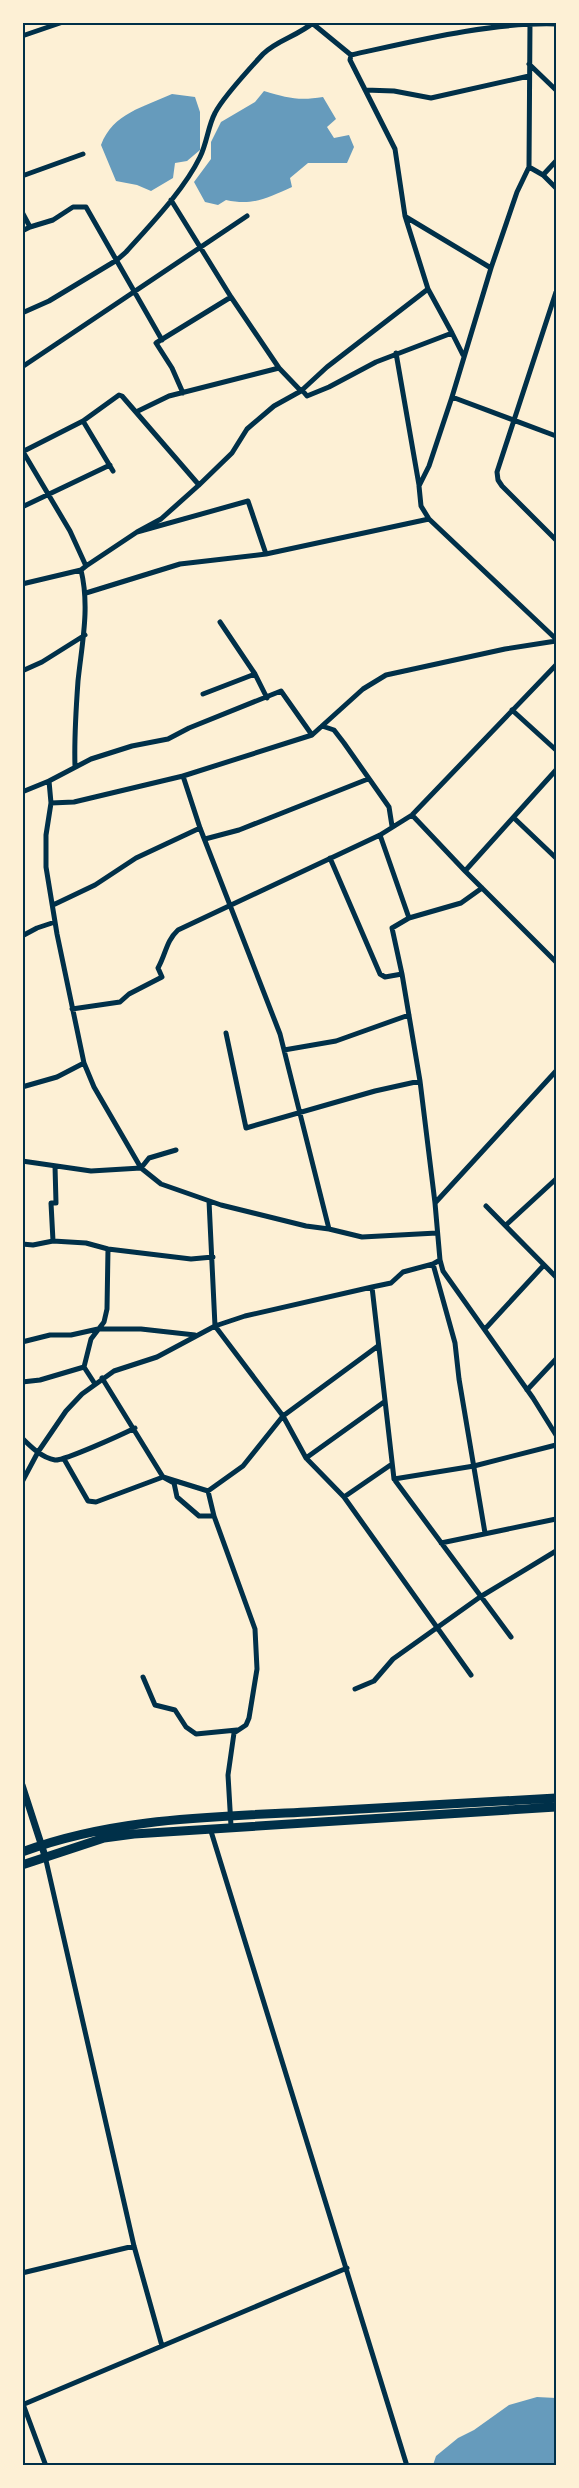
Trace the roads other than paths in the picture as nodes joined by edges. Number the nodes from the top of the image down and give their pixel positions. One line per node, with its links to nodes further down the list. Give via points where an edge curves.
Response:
1 (63, 22): 5 (street)
2 (312, 23): 6 (street); 17 (street, via 264,54 215,113 200,157)
3 (530, 23): 4 (street); 6 (street); 7 (street)
4 (556, 24)
5 (22, 36)
6 (351, 55): 9 (street, via 350,60)
7 (529, 64): 8 (street); 10 (street)
8 (529, 76): 9 (street, via 431,98); 13 (street)
9 (366, 90): 20 (street, via 395,150)
10 (556, 90)
11 (83, 154): 14 (street)
12 (556, 162): 15 (street)
13 (529, 167): 15 (street); 25 (street)
14 (22, 176)
15 (543, 176): 16 (street)
16 (556, 188)
17 (171, 200): 23 (street); 24 (street)
18 (22, 212): 21 (street)
19 (247, 216): 23 (street)
20 (405, 216): 25 (street); 26 (street)
21 (30, 227): 22 (street); 24 (street, via 53,220 73,207 86,207)
22 (22, 231)
23 (202, 247): 27 (street); 29 (street)
24 (117, 260): 27 (street); 30 (street, via 49,301)
25 (491, 268): 34 (street)
26 (428, 289): 31 (street); 37 (street)
27 (136, 292): 32 (street); 35 (street)
28 (556, 292): 41 (street)
29 (231, 297): 32 (street); 36 (street)
30 (22, 313)
31 (452, 333): 33 (street); 34 (street)
32 (162, 340): 38 (street, via 156,344)
33 (396, 353): 37 (street, via 307,396); 48 (street)
34 (463, 354): 39 (street)
35 (22, 367)
36 (279, 368): 37 (street); 38 (street)
37 (301, 391): 47 (street, via 274,406 247,429 232,452)
38 (183, 393): 40 (street, via 152,402)
39 (452, 397): 41 (street); 48 (street)
40 (136, 412): 42 (street, via 125,398 118,396); 47 (street)
41 (513, 418): 43 (street); 53 (street, via 498,463 498,480)
42 (83, 421): 44 (street); 45 (street)
43 (556, 436)
44 (23, 451): 49 (street)
45 (110, 465): 46 (street); 49 (street)
46 (113, 472)
47 (199, 485): 52 (street, via 161,519)
48 (419, 486): 51 (street, via 421,506)
49 (48, 496): 50 (street); 55 (street, via 70,531)
50 (22, 507)
51 (429, 519): 54 (street); 60 (street)
52 (137, 532): 54 (street, via 248,501); 55 (street)
53 (556, 540)
54 (266, 554): 57 (street, via 180,564)
55 (83, 568): 56 (street); 57 (street)
56 (22, 584)
57 (86, 594): 59 (street)
58 (220, 622): 63 (street)
59 (85, 635): 62 (street); 70 (street, via 74,735)
60 (556, 641): 67 (street, via 505,648 386,675 363,689)
61 (556, 665): 66 (street)
62 (22, 671)
63 (254, 674): 64 (street); 65 (street)
64 (202, 694)
65 (267, 698): 68 (street, via 283,692); 70 (street, via 168,739 132,746)
66 (512, 710): 69 (street); 77 (street)
67 (322, 726): 68 (street); 73 (street, via 334,730)
68 (312, 736): 72 (street)
69 (556, 750)
70 (75, 766): 74 (street)
71 (556, 770): 78 (street)
72 (184, 776): 76 (street, via 74,802); 80 (street)
73 (368, 779): 79 (street, via 389,807); 82 (street, via 239,830)
74 (49, 781): 75 (street); 76 (street)
75 (22, 792)
76 (50, 803): 88 (street, via 46,867)
77 (412, 815): 79 (street); 85 (street)
78 (514, 818): 84 (street); 85 (street)
79 (392, 826): 81 (street)
80 (200, 828): 82 (street); 88 (street, via 136,858)
81 (380, 835): 83 (street); 89 (street)
82 (205, 839): 87 (street)
83 (330, 858): 87 (street); 93 (street, via 380,974 385,977)
84 (556, 858)
85 (464, 871): 86 (street)
86 (482, 888): 89 (street, via 461,903); 92 (street)
87 (232, 904): 94 (street, via 178,930 171,937 158,968 162,977 120,1002); 97 (street)
88 (53, 906): 90 (street)
89 (409, 918): 93 (street, via 392,928)
90 (55, 922): 91 (street); 94 (street)
91 (22, 936)
92 (556, 962)
93 (402, 974): 95 (street)
94 (72, 1009): 98 (street)
95 (409, 1015): 97 (street, via 336,1041); 100 (street)
96 (226, 1033): 102 (street, via 246,1128)
97 (284, 1050): 102 (street)
98 (84, 1063): 101 (street, via 57,1077); 106 (street, via 94,1087)
99 (556, 1074): 109 (street)
100 (420, 1081): 102 (street); 109 (street)
101 (22, 1087)
102 (299, 1114): 114 (street)
103 (176, 1150): 106 (street, via 149,1158)
104 (22, 1161): 105 (street)
105 (55, 1166): 106 (street, via 91,1171); 116 (street, via 56,1203 50,1203)
106 (141, 1168): 108 (street, via 161,1184)
107 (556, 1181): 113 (street)
108 (209, 1201): 114 (street); 119 (street)
109 (436, 1204): 115 (street)
110 (22, 1206): 112 (street)
111 (486, 1206): 113 (street)
112 (22, 1213)
113 (506, 1225): 122 (street)
114 (328, 1229): 115 (street, via 362,1237)
115 (437, 1233): 120 (street)
116 (53, 1241): 117 (street); 118 (street, via 86,1243)
117 (22, 1244)
118 (108, 1249): 119 (street, via 192,1259); 126 (street, via 107,1309 104,1322)
119 (213, 1257): 125 (street)
120 (440, 1260): 121 (street); 127 (street, via 447,1279)
121 (433, 1264): 124 (street, via 403,1272 391,1283); 147 (street, via 455,1343)
122 (544, 1265): 123 (street); 127 (street)
123 (556, 1277)
124 (372, 1287): 125 (street); 130 (street)
125 (215, 1326): 128 (street); 138 (street)
126 (98, 1329): 128 (street, via 141,1329); 129 (street); 132 (street, via 91,1339)
127 (485, 1329): 136 (street)
128 (197, 1335): 133 (street, via 157,1357 126,1366)
129 (22, 1342)
130 (378, 1346): 137 (street); 138 (street)
131 (556, 1359): 136 (street)
132 (84, 1367): 134 (street); 135 (street)
133 (102, 1378): 135 (street); 139 (street)
134 (22, 1382)
135 (95, 1384): 143 (street, via 66,1411)
136 (527, 1390): 140 (street)
137 (384, 1402): 144 (street); 146 (street)
138 (283, 1416): 144 (street); 151 (street, via 243,1466)
139 (135, 1428): 145 (street); 148 (street)
140 (556, 1435)
141 (22, 1438): 143 (street)
142 (556, 1444): 147 (street)
143 (38, 1452): 145 (street, via 54,1460); 150 (street)
144 (306, 1458): 152 (street)
145 (64, 1459): 148 (street, via 88,1501 96,1502)
146 (392, 1464): 149 (street); 152 (street)
147 (474, 1466): 149 (street); 155 (street)
148 (163, 1477): 151 (street); 153 (street, via 174,1483 176,1498 199,1516)
149 (394, 1479): 156 (street)
150 (22, 1482)
151 (208, 1491): 153 (street)
152 (344, 1497): 159 (street)
153 (214, 1516): 164 (street, via 255,1629 256,1680 249,1718)
154 (556, 1519): 155 (street)
155 (485, 1533): 156 (street)
156 (441, 1543): 158 (street)
157 (556, 1551): 158 (street)
158 (480, 1597): 159 (street); 160 (street)
159 (437, 1629): 161 (street); 163 (street, via 393,1659 374,1680)
160 (511, 1637)
161 (471, 1675)
162 (143, 1677): 164 (street, via 155,1705 175,1710 186,1727 196,1734)
163 (355, 1689)
164 (240, 1730): 168 (street, via 234,1733 228,1775)
165 (22, 1785): 173 (street)
166 (556, 1798): 168 (highway)
167 (556, 1807): 170 (highway)
168 (230, 1815): 169 (highway); 170 (street)
169 (188, 1818): 172 (highway); 173 (highway, via 108,1828)
170 (232, 1826): 171 (highway)
171 (210, 1828): 172 (highway); 178 (street)
172 (188, 1829): 175 (highway, via 104,1838)
173 (42, 1845): 174 (highway); 175 (street)
174 (22, 1852)
175 (45, 1856): 176 (highway); 177 (street)
176 (22, 1864)
177 (134, 2246): 179 (street); 180 (street)
178 (347, 2268): 180 (street); 183 (street)
179 (22, 2273)
180 (162, 2346): 181 (street)
181 (23, 2405): 182 (street)
182 (46, 2466)
183 (406, 2466)

